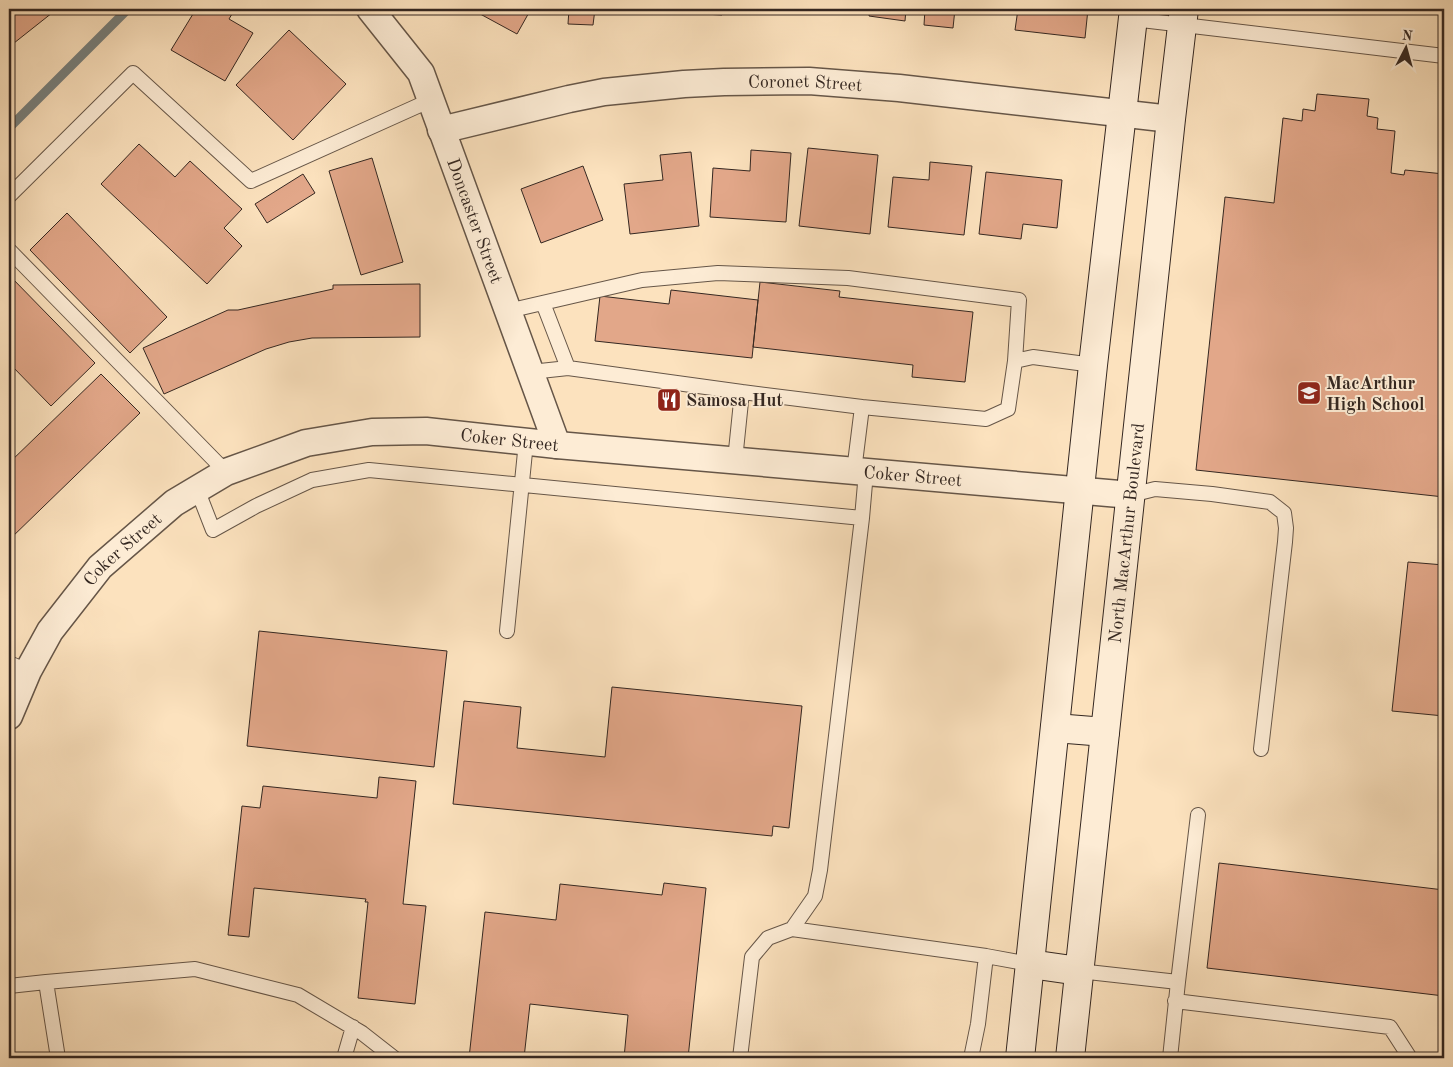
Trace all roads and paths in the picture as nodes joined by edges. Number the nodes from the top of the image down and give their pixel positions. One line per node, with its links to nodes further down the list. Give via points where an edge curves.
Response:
1 (370, 9): 5 (street, Doncaster Street, via 420,73)
2 (1133, 14): 3 (lane); 6 (main road)
3 (1183, 17): 4 (lane); 7 (main road, North MacArthur Boulevard)
4 (1444, 56)
5 (431, 100): 8 (street, Doncaster Street); 9 (lane, via 251,181 133,73)
6 (1122, 113): 7 (street, Coronet Street); 8 (street, Coronet Street, via 899,88 809,81 724,82 604,92); 14 (main road)
7 (1171, 119): 27 (main road, North MacArthur Boulevard)
8 (441, 130): 12 (street, Doncaster Street)
9 (9, 196)
10 (9, 250): 23 (lane)
11 (543, 303): 12 (lane); 13 (lane, via 642,280 718,273 848,278 1020,300); 15 (lane)
12 (508, 311): 16 (street, Doncaster Street)
13 (1015, 361): 14 (lane, via 1033,357); 18 (lane, via 1008,409 986,419)
14 (1093, 365): 26 (main road)
15 (568, 368): 16 (lane); 17 (lane)
16 (531, 372): 20 (street, Doncaster Street)
17 (742, 392): 18 (lane); 21 (lane)
18 (862, 407): 22 (lane)
19 (526, 442): 20 (street, Coker Street); 23 (street, Coker Street, via 426,431 372,432 306,443); 24 (lane)
20 (557, 445): 21 (street, Coker Street)
21 (735, 460): 22 (street, Coker Street)
22 (860, 471): 26 (street, Coker Street); 28 (lane)
23 (226, 472): 25 (street, Coker Street)
24 (522, 485): 25 (lane, via 369,470 312,480 213,530); 28 (lane); 29 (lane)
25 (197, 489): 30 (street, Coker Street, via 174,502 100,567)
26 (1080, 491): 27 (street, Coker Street); 32 (main road)
27 (1131, 495): 33 (main road, North MacArthur Boulevard); 34 (lane, via 1155,489 1212,494 1270,502 1284,513 1285,542)
28 (862, 518): 36 (lane, via 820,870 815,896)
29 (507, 632)
30 (18, 667): 31 (street, Coker Street)
31 (9, 716)
32 (1056, 728): 33 (main road); 38 (main road)
33 (1105, 732): 39 (main road, North MacArthur Boulevard)
34 (1261, 749)
35 (1198, 815): 41 (lane)
36 (792, 929): 37 (lane); 48 (lane, via 768,938 752,957)
37 (986, 956): 38 (lane); 49 (lane)
38 (1030, 964): 39 (main road); 50 (main road)
39 (1079, 970): 41 (lane); 51 (main road, North MacArthur Boulevard)
40 (46, 982): 42 (lane); 44 (lane, via 195,969 298,995); 45 (lane)
41 (1178, 982): 43 (lane)
42 (9, 986)
43 (1175, 1001): 52 (lane); 53 (lane, via 1390,1027)
44 (353, 1028): 46 (lane); 47 (lane)
45 (58, 1058)
46 (344, 1058)
47 (394, 1058)
48 (740, 1058)
49 (971, 1058)
50 (1020, 1058)
51 (1070, 1058)
52 (1170, 1058)
53 (1410, 1058)

